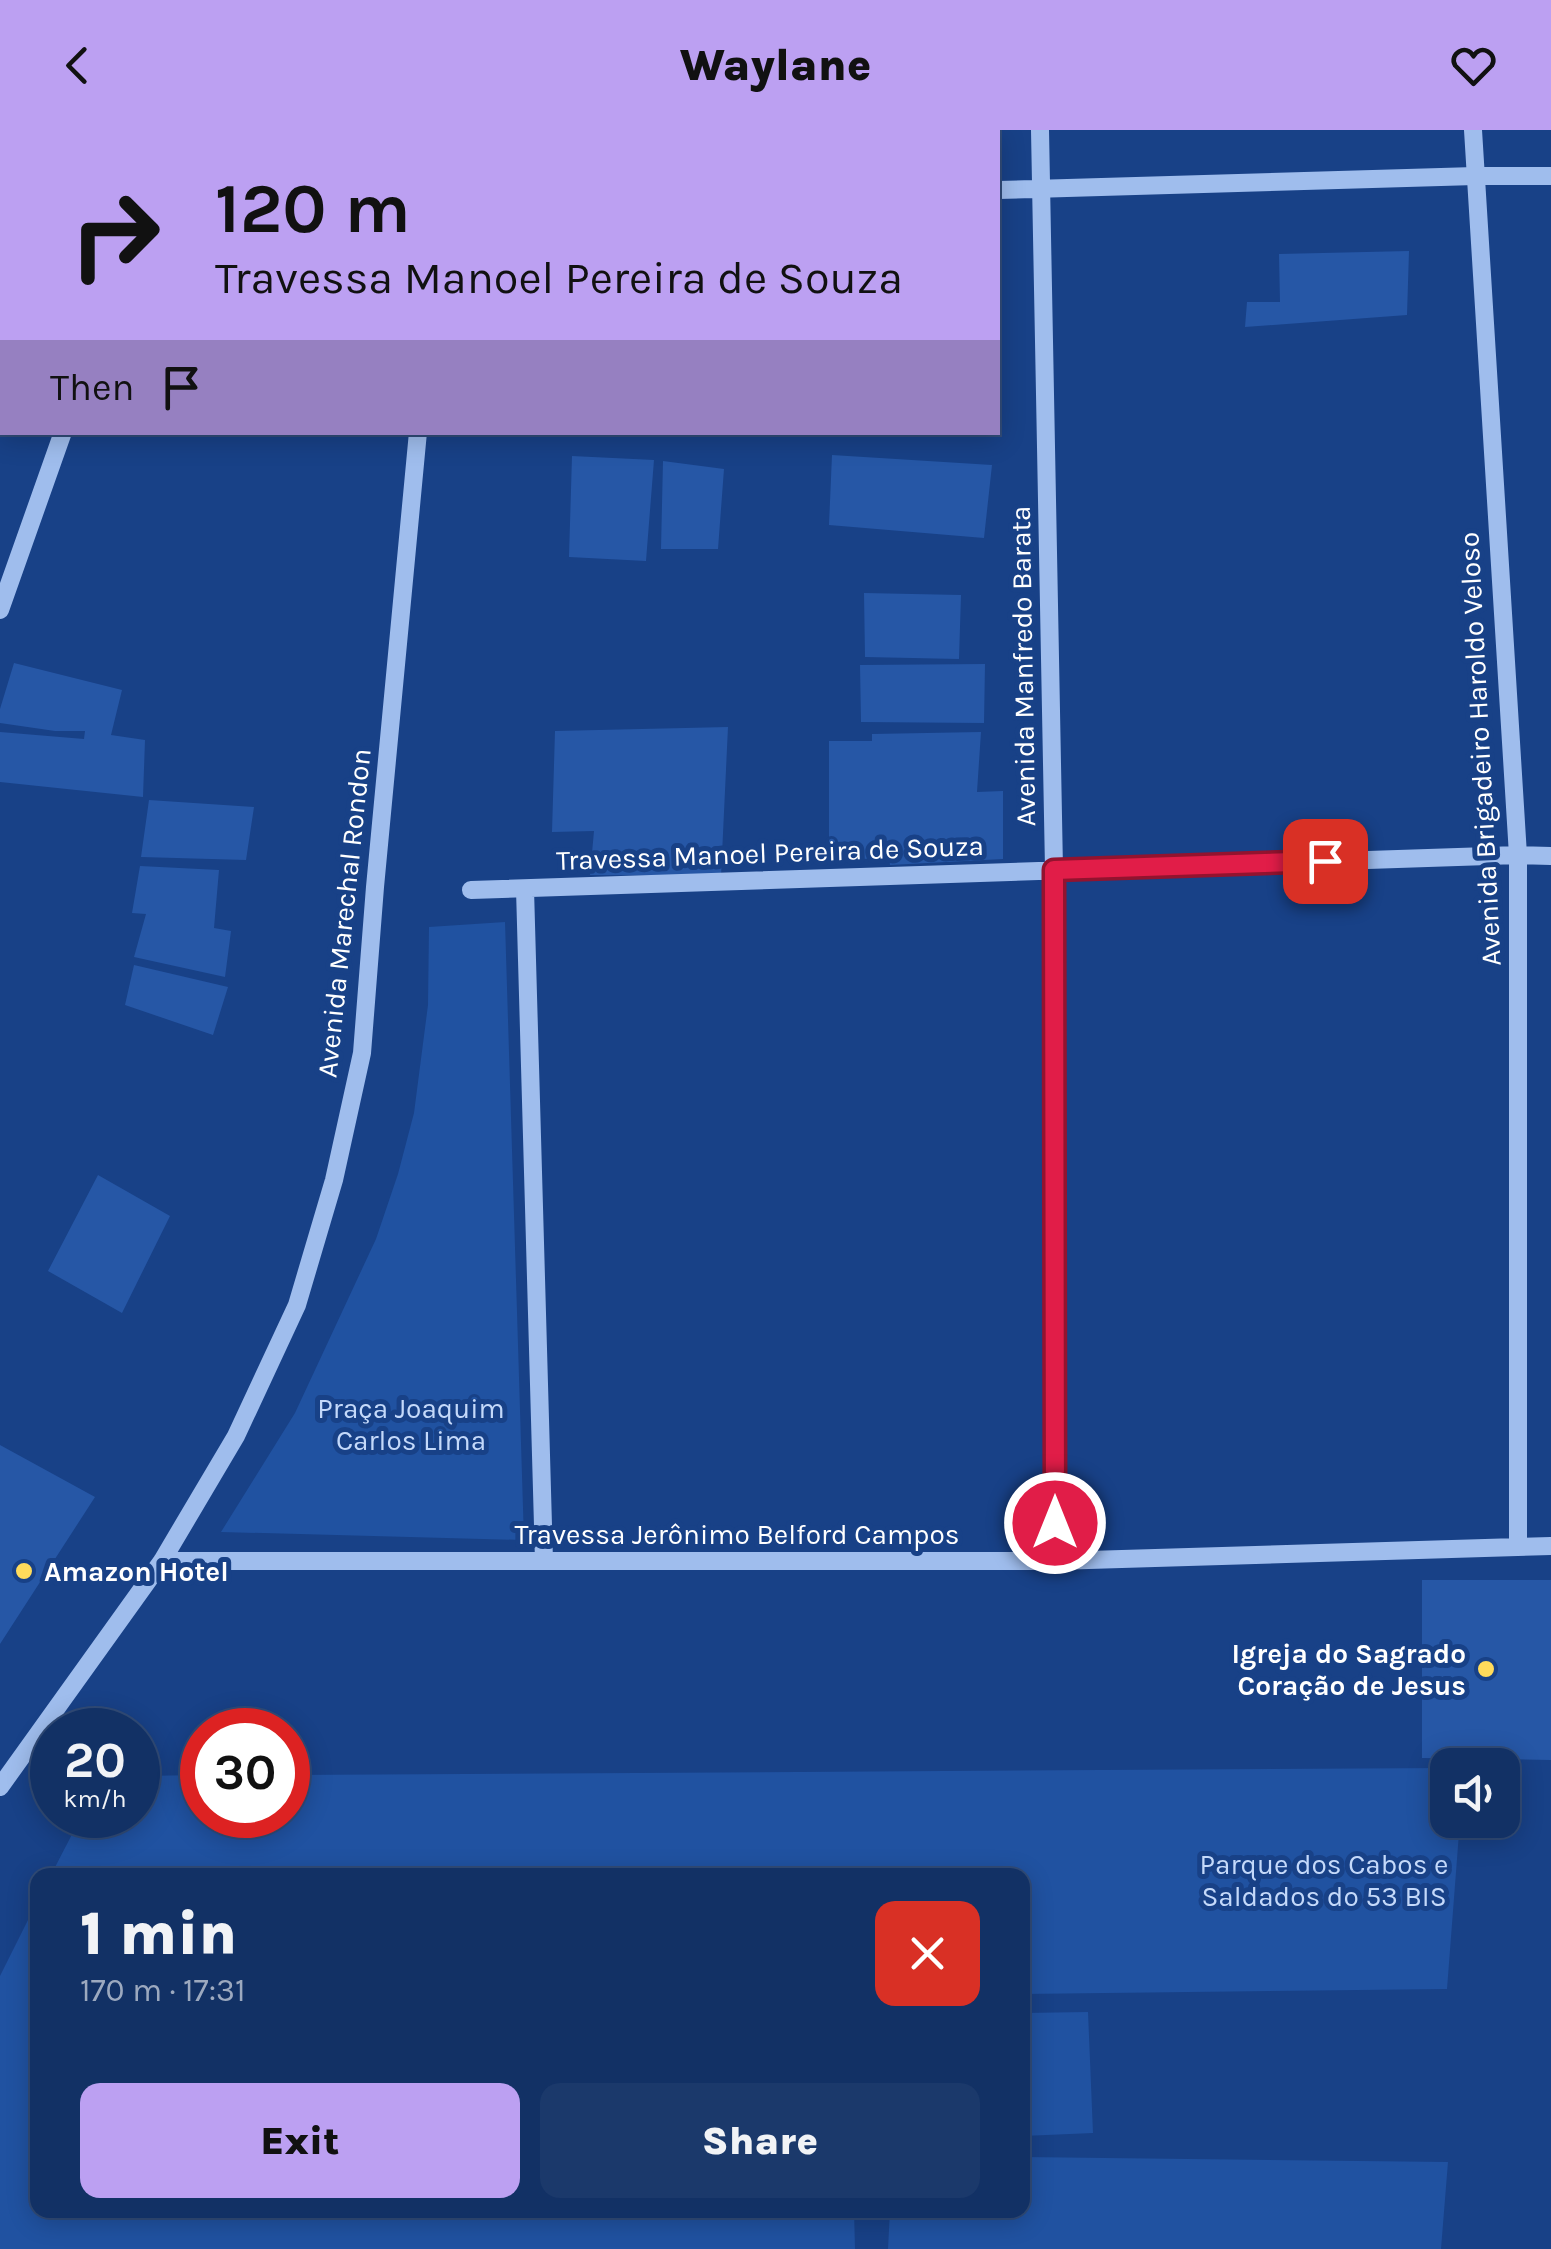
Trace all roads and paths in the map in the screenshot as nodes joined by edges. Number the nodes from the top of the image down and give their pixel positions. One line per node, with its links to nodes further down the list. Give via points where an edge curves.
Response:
1 (1040, 130): 6 (street, Avenida Manfredo Barata)
2 (1473, 130): 3 (street, Avenida Brigadeiro Haroldo Veloso)
3 (1475, 176): 4 (street); 6 (street); 10 (street, Avenida Brigadeiro Haroldo Veloso)
4 (1551, 176)
5 (1000, 190): 6 (street)
6 (1042, 190): 12 (street, Avenida Manfredo Barata)
7 (62, 435): 9 (street)
8 (418, 435): 18 (street, Avenida Marechal Rondon, via 362,1053 334,1180 296,1305 236,1436)
9 (0, 610)
10 (1518, 855): 11 (street, Travessa Manoel Pereira de Souza); 12 (street, Travessa Manoel Pereira de Souza); 16 (street, Avenida Brigadeiro Haroldo Veloso)
11 (1551, 856)
12 (1054, 870): 13 (street, Travessa Manoel Pereira de Souza); 17 (street, Avenida Manfredo Barata)
13 (525, 889): 14 (street, Travessa Manoel Pereira de Souza); 19 (street)
14 (471, 890)
15 (1551, 1546): 16 (street, Travessa Jerônimo Belford Campos)
16 (1518, 1547): 17 (street, Travessa Jerônimo Belford Campos)
17 (1055, 1561): 19 (street, Travessa Jerônimo Belford Campos)
18 (162, 1562): 19 (street, Travessa Jerônimo Belford Campos); 20 (street, Avenida Marechal Rondon)
19 (544, 1562)
20 (0, 1787)

